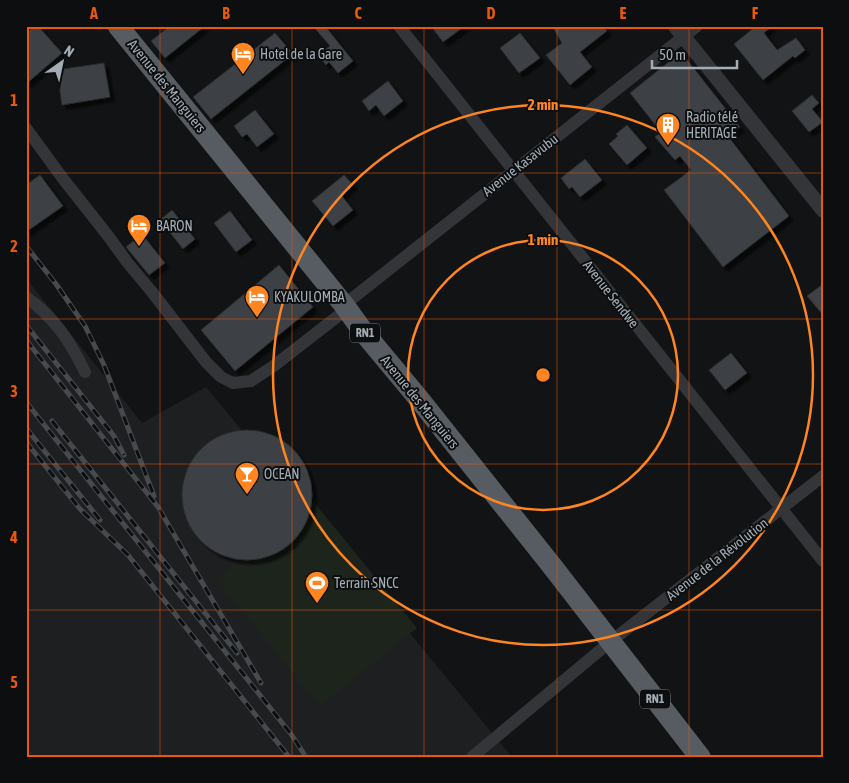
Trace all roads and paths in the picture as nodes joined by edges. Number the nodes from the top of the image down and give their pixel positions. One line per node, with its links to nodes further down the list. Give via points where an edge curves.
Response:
1 (118, 26): 9 (highway, Avenue des Manguiers / RN1)
2 (399, 26): 6 (street, Avenue Sendwe)
3 (697, 26): 4 (street, Avenue Kasavubu)
4 (680, 31): 6 (street, Avenue Kasavubu); 7 (street)
5 (26, 128): 9 (street, Avenue Kasavubu, via 127,262 221,377 233,383 251,381 275,366)
6 (514, 171): 9 (street, Avenue Kasavubu); 12 (street, Avenue Sendwe)
7 (823, 210)
8 (26, 297): 10 (street, via 54,321)
9 (345, 307): 14 (highway, Avenue des Manguiers / RN1)
10 (85, 372)
11 (823, 476): 12 (street, Avenue de la Révolution)
12 (782, 509): 13 (street, Avenue Sendwe); 14 (street, Avenue de la Révolution)
13 (823, 562)
14 (610, 642): 15 (street, Avenue de la Révolution); 16 (highway, Avenue des Manguiers / RN1)
15 (472, 757)
16 (700, 757)

